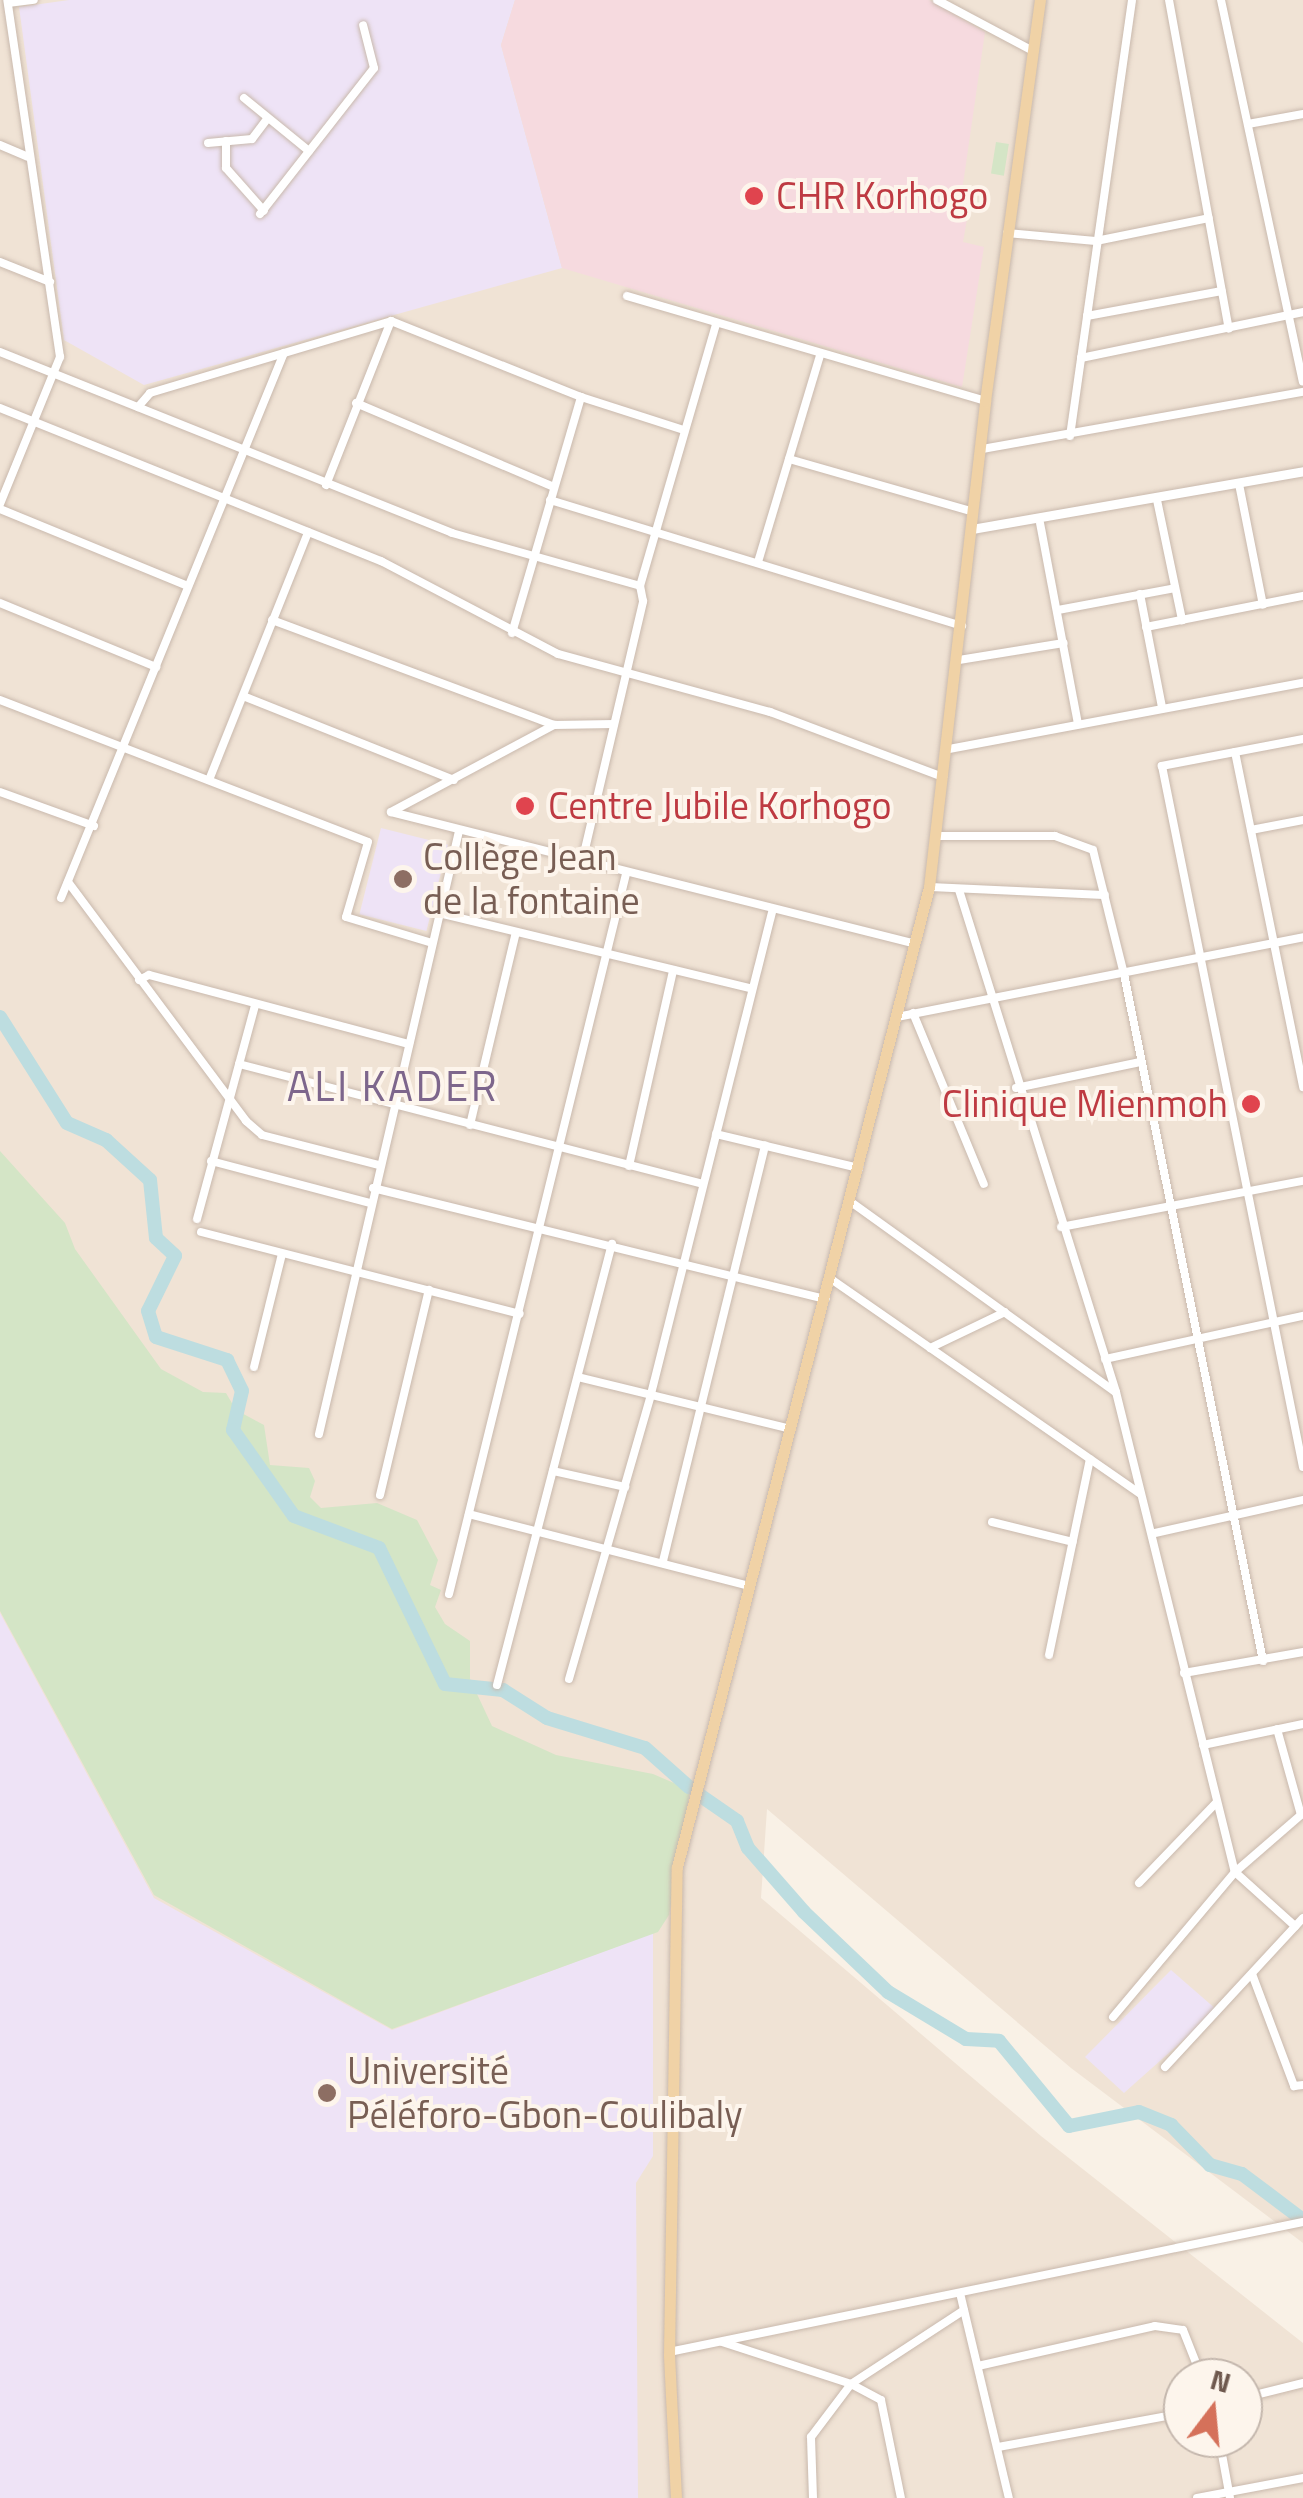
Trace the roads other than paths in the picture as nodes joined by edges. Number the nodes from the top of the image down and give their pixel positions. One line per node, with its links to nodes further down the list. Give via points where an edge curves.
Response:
1 (34, 0): 7 (street)
2 (936, 0): 11 (street)
3 (1040, 0): 11 (main road)
4 (1132, 0): 23 (street)
5 (1169, 0): 21 (street)
6 (1221, 0): 15 (street)
7 (8, 2): 10 (street)
8 (362, 25): 19 (street, via 374,68)
9 (0, 38): 10 (street)
10 (13, 43): 20 (street)
11 (1033, 51): 22 (main road)
12 (244, 98): 14 (street)
13 (1303, 114): 15 (street)
14 (268, 118): 16 (street, via 252,138); 19 (street)
15 (1248, 124): 29 (street)
16 (226, 142): 17 (street); 19 (street, via 226,168 262,212)
17 (208, 144)
18 (0, 145): 20 (street)
19 (309, 152)
20 (28, 157): 25 (street)
21 (1210, 218): 23 (street); 26 (street)
22 (1007, 233): 23 (street); 42 (main road)
23 (1096, 241): 30 (street)
24 (0, 262): 25 (street)
25 (50, 282): 38 (street, via 60,357)
26 (1222, 291): 30 (street); 33 (street)
27 (627, 296): 32 (street)
28 (1303, 312): 29 (street)
29 (1289, 315): 33 (street); 39 (street)
30 (1087, 316): 37 (street)
31 (391, 321): 35 (street); 41 (street); 43 (street)
32 (716, 324): 36 (street); 47 (street)
33 (1229, 329): 37 (street)
34 (0, 352): 38 (street)
35 (284, 352): 45 (street, via 150,392); 50 (street)
36 (820, 356): 42 (street); 51 (street)
37 (1081, 358): 48 (street)
38 (52, 374): 45 (street); 46 (street)
39 (1303, 381)
40 (1303, 392): 48 (street)
41 (581, 397): 47 (street); 55 (street)
42 (984, 401): 49 (main road)
43 (356, 403): 54 (street); 55 (street)
44 (0, 408): 46 (street)
45 (138, 408): 50 (street)
46 (33, 420): 56 (street); 59 (street)
47 (684, 430): 62 (street)
48 (1070, 436): 49 (street)
49 (982, 449): 60 (main road)
50 (245, 452): 54 (street); 56 (street)
51 (789, 459): 60 (street); 66 (street)
52 (1303, 472): 53 (street)
53 (1239, 484): 58 (street); 73 (street)
54 (326, 485): 65 (street)
55 (554, 487): 57 (street)
56 (225, 498): 64 (street); 67 (street)
57 (550, 500): 62 (street); 65 (street)
58 (1157, 500): 61 (street); 69 (street)
59 (0, 506): 67 (street)
60 (974, 512): 63 (main road)
61 (1040, 522): 63 (street); 74 (street)
62 (655, 528): 66 (street); 68 (street)
63 (972, 530): 77 (main road)
64 (308, 532): 75 (street); 79 (street, via 381,562)
65 (534, 557): 68 (street); 79 (street)
66 (758, 562): 77 (street)
67 (188, 586): 82 (street)
68 (640, 586): 83 (street)
69 (1175, 588): 70 (street); 76 (street)
70 (1140, 594): 74 (street); 78 (street)
71 (1303, 596): 73 (street)
72 (0, 603): 82 (street)
73 (1263, 605): 76 (street)
74 (1058, 610): 80 (street)
75 (272, 620): 85 (street); 90 (street)
76 (1182, 620): 78 (street)
77 (962, 626): 81 (main road)
78 (1146, 627): 87 (street)
79 (512, 633): 83 (street)
80 (1064, 644): 81 (street); 89 (street)
81 (960, 660): 93 (main road)
82 (156, 667): 92 (street)
83 (625, 672): 88 (street); 95 (street, via 770,712)
84 (1303, 682): 87 (street)
85 (242, 696): 96 (street); 97 (street)
86 (0, 700): 92 (street)
87 (1162, 706): 89 (street)
88 (614, 724): 90 (street); 104 (street)
89 (1078, 724): 93 (street)
90 (554, 726): 97 (street)
91 (1303, 739): 94 (street)
92 (126, 746): 96 (street); 100 (street)
93 (949, 749): 95 (main road)
94 (1236, 752): 101 (street); 119 (street, via 1162,766)
95 (946, 778): 103 (main road)
96 (209, 780): 115 (street, via 368,842 346,917)
97 (454, 780): 102 (street, via 391,812)
98 (0, 792): 100 (street)
99 (1303, 820): 101 (street)
100 (94, 826): 106 (street)
101 (1251, 830): 116 (street)
102 (459, 831): 104 (street); 112 (street)
103 (937, 836): 107 (main road); 109 (street, via 1026,834 1083,843 1093,850)
104 (582, 862): 105 (street)
105 (626, 874): 111 (street); 118 (street)
106 (68, 882): 110 (street); 122 (street)
107 (930, 887): 108 (street); 117 (main road)
108 (959, 890): 109 (street); 124 (street)
109 (1105, 894): 121 (street)
110 (62, 898)
111 (772, 911): 117 (street); 123 (street)
112 (439, 913): 113 (street); 115 (street)
113 (516, 932): 118 (street); 135 (street)
114 (1303, 937): 116 (street)
115 (432, 943): 128 (street)
116 (1272, 943): 119 (street); 131 (street)
117 (916, 944): 127 (main road)
118 (606, 954): 120 (street); 138 (street)
119 (1198, 958): 121 (street); 147 (street)
120 (673, 970): 123 (street); 141 (street)
121 (1124, 974): 124 (street); 129 (street)
122 (139, 980): 125 (street, via 150,975); 133 (street)
123 (752, 990): 136 (street)
124 (990, 998): 126 (street); 132 (street)
125 (255, 1005): 128 (street); 130 (street)
126 (913, 1013): 127 (street); 145 (street)
127 (897, 1016): 142 (main road)
128 (409, 1044): 134 (street)
129 (1140, 1062): 132 (street); 150 (street)
130 (238, 1064): 133 (street); 134 (street)
131 (1303, 1087)
132 (1016, 1088): 152 (street)
133 (226, 1096): 139 (street); 140 (street, via 262,1136)
134 (395, 1106): 135 (street); 140 (street)
135 (470, 1125): 138 (street)
136 (716, 1134): 137 (street); 144 (street)
137 (765, 1145): 142 (street); 159 (street)
138 (558, 1149): 141 (street); 153 (street)
139 (211, 1161): 149 (street); 151 (street)
140 (379, 1165): 146 (street)
141 (629, 1166): 144 (street)
142 (859, 1168): 148 (main road)
143 (1303, 1182): 147 (street)
144 (703, 1184): 157 (street)
145 (984, 1184)
146 (374, 1188): 149 (street); 153 (street)
147 (1247, 1189): 150 (street); 166 (street)
148 (851, 1202): 160 (main road); 163 (street)
149 (370, 1203): 158 (street)
150 (1171, 1203): 152 (street); 167 (street)
151 (196, 1218)
152 (1061, 1226): 169 (street)
153 (539, 1228): 155 (street); 164 (street)
154 (201, 1232): 156 (street)
155 (612, 1244): 157 (street); 171 (street)
156 (282, 1254): 158 (street); 170 (street)
157 (682, 1260): 159 (street); 173 (street)
158 (354, 1272): 161 (street); 176 (street)
159 (732, 1274): 162 (street); 174 (street)
160 (831, 1279): 162 (main road); 168 (street)
161 (429, 1290): 164 (street); 182 (street)
162 (826, 1299): 175 (main road)
163 (1005, 1312): 168 (street); 172 (street)
164 (520, 1314): 184 (street)
165 (1303, 1316): 166 (street)
166 (1274, 1322): 167 (street); 178 (street)
167 (1196, 1339): 169 (street); 185 (street)
168 (930, 1348): 177 (street)
169 (1105, 1360): 172 (street)
170 (254, 1368)
171 (578, 1377): 173 (street); 179 (street)
172 (1116, 1392): 181 (street)
173 (651, 1394): 174 (street); 180 (street)
174 (698, 1406): 175 (street); 191 (street)
175 (791, 1428): 192 (main road)
176 (319, 1434)
177 (1090, 1459): 181 (street); 189 (street)
178 (1303, 1467)
179 (553, 1471): 180 (street); 187 (street)
180 (625, 1487): 190 (street)
181 (1140, 1494): 188 (street)
182 (380, 1495)
183 (1303, 1500): 185 (street)
184 (469, 1514): 187 (street); 193 (street)
185 (1235, 1516): 188 (street); 196 (street)
186 (992, 1522): 189 (street)
187 (538, 1531): 190 (street); 199 (street)
188 (1154, 1533): 197 (street)
189 (1073, 1542): 195 (street)
190 (608, 1548): 191 (street); 198 (street)
191 (663, 1562): 192 (street)
192 (750, 1586): 217 (main road, via 677,1867)
193 (449, 1594)
194 (1303, 1652): 196 (street)
195 (1049, 1655)
196 (1263, 1661): 197 (street)
197 (1184, 1673): 202 (street)
198 (569, 1679)
199 (497, 1685)
200 (1303, 1724): 201 (street)
201 (1277, 1729): 202 (street); 204 (street)
202 (1203, 1745): 203 (street)
203 (1218, 1802): 205 (street); 206 (street)
204 (1302, 1814): 205 (street)
205 (1236, 1872): 208 (street); 210 (street)
206 (1139, 1883)
207 (1303, 1918): 208 (street)
208 (1296, 1926): 209 (street)
209 (1252, 1974): 211 (street); 212 (street, via 1294,2086)
210 (1113, 2017)
211 (1165, 2068)
212 (1303, 2085)
213 (1303, 2222): 214 (street)
214 (960, 2293): 215 (street); 216 (street)
215 (964, 2310): 219 (street); 221 (street)
216 (722, 2342): 217 (street); 221 (street)
217 (669, 2352): 228 (main road)
218 (1194, 2358): 219 (street, via 1183,2330 1154,2326)
219 (978, 2366): 224 (street)
220 (1303, 2382): 222 (street)
221 (850, 2384): 229 (street, via 807,2448); 230 (street, via 882,2400)
222 (1263, 2393)
223 (1163, 2417): 224 (street)
224 (998, 2447): 231 (street)
225 (1223, 2458): 227 (street)
226 (1303, 2478): 227 (street)
227 (1229, 2495): 232 (street)
228 (676, 2498)
229 (814, 2498)
230 (901, 2498)
231 (1010, 2498)
232 (1197, 2498)

